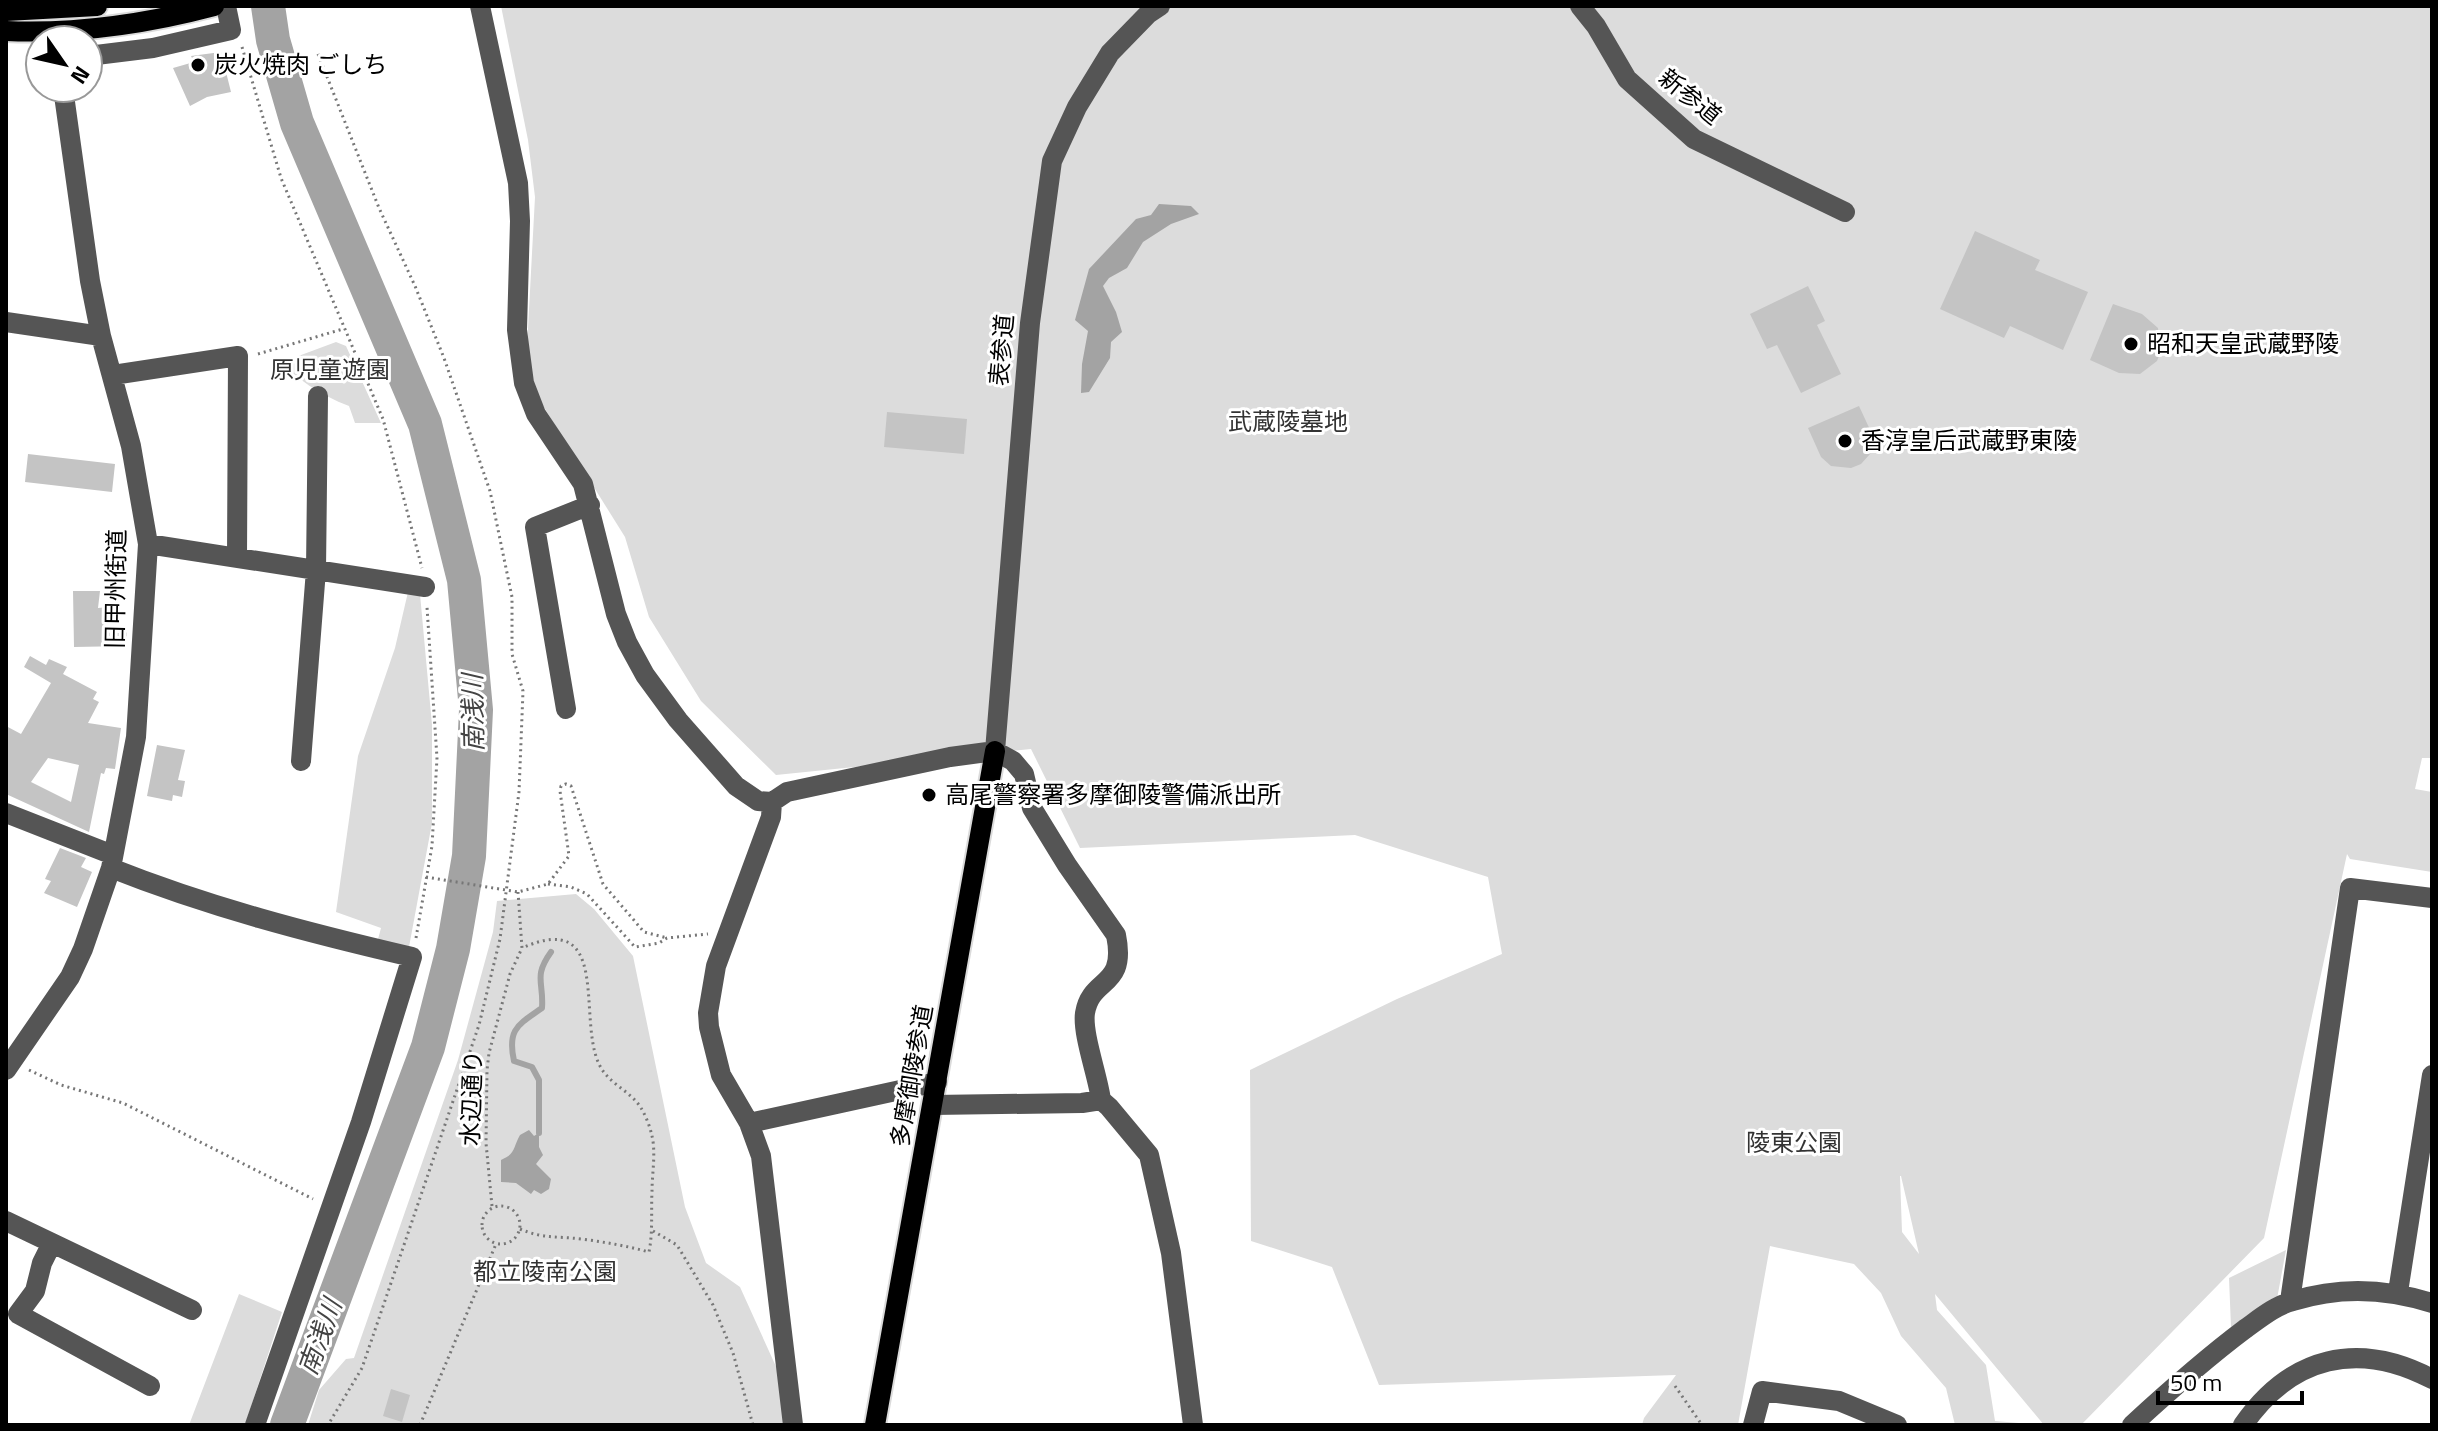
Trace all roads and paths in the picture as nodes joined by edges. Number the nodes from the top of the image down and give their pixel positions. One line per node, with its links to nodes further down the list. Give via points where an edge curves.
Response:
1 (97, 6): 7 (main road)
2 (214, 6): 8 (main road, via 152,21)
3 (226, 6): 9 (street, via 231,30)
4 (480, 6): 20 (street, via 518,183 517,330 524,383 536,414 583,484)
5 (1160, 6): 26 (street, 表参道, via 1110,53 1052,161 1030,323)
6 (1580, 6): 13 (street, 新参道, via 1627,79 1694,139)
7 (6, 11)
8 (6, 31)
9 (210, 36): 10 (street); 15 (path, via 219,47 242,46 272,153)
10 (104, 54)
11 (318, 54): 33 (path, via 444,358 490,491 512,597 512,654 523,691 519,792)
12 (65, 104): 16 (street, 旧甲州街道)
13 (1845, 212)
14 (6, 322): 16 (street)
15 (344, 328): 17 (path, via 266,353); 24 (path, via 390,440)
16 (101, 336): 18 (street, 旧甲州街道)
17 (238, 356): 18 (street); 22 (street)
18 (113, 375): 21 (street, 旧甲州街道)
19 (318, 396): 23 (street)
20 (590, 505): 25 (street, via 535,527); 28 (street, via 616,614 645,675 736,786 758,801)
21 (148, 544): 22 (street); 30 (street, 旧甲州街道, via 136,737)
22 (237, 558): 23 (street)
23 (316, 570): 24 (street); 27 (street)
24 (425, 587): 31 (path, via 437,758)
25 (566, 709)
26 (996, 743): 28 (street, via 798,789); 42 (main road, 多摩御陵参道); 43 (street, via 1024,774 1032,808 1116,935 1114,974 1091,996 1085,1014)
27 (301, 761)
28 (772, 802): 36 (street)
29 (6, 813): 30 (street)
30 (112, 862): 39 (street, via 172,893); 40 (street, 旧甲州街道, via 70,977)
31 (426, 877): 33 (path); 39 (path)
32 (548, 884): 34 (path); 37 (path, via 587,894 635,947); 37 (path, via 569,856 560,791 566,784 603,884 644,932)
33 (506, 889): 34 (path); 61 (path, via 479,1025 362,1368)
34 (518, 892): 38 (path)
35 (2432, 898): 54 (street, via 2350,888)
36 (728, 935): 37 (path); 45 (street, via 714,978 709,1027 721,1075)
37 (667, 938)
38 (522, 948): 47 (path, 水辺通り, via 489,1053 485,1098); 50 (path, via 559,938 582,958 598,1062 637,1103 653,1138)
39 (412, 957): 46 (street)
40 (9, 1066): 46 (path, via 123,1103)
41 (2432, 1075): 53 (street)
42 (937, 1082): 44 (main road, 多摩御陵参道); 45 (street)
43 (1101, 1100): 44 (street); 66 (street, via 1149,1155 1171,1253)
44 (933, 1105): 65 (main road, 多摩御陵参道)
45 (749, 1123): 64 (street, via 761,1156)
46 (331, 1205): 60 (street)
47 (492, 1206): 49 (path, via 515,1211); 52 (path, via 481,1226)
48 (6, 1221): 51 (street)
49 (520, 1229): 50 (path, via 540,1237 615,1243 649,1252); 52 (path, via 513,1240)
50 (653, 1231): 63 (path, via 677,1245 713,1305)
51 (52, 1243): 56 (street); 58 (street, via 35,1291 18,1314)
52 (496, 1244): 62 (path)
53 (2398, 1292): 54 (street, via 2346,1290); 55 (street)
54 (2290, 1301): 70 (street, via 2200,1363)
55 (2432, 1303)
56 (192, 1310)
57 (2432, 1379): 71 (street, via 2402,1364 2334,1359 2280,1385)
58 (150, 1386)
59 (1675, 1386): 67 (path)
60 (255, 1425)
61 (328, 1425)
62 (420, 1425)
63 (753, 1425)
64 (793, 1425)
65 (875, 1425)
66 (1193, 1425)
67 (1702, 1425)
68 (1753, 1425): 69 (street, via 1762,1391 1839,1401)
69 (1897, 1425)
70 (2132, 1425)
71 (2243, 1425)

